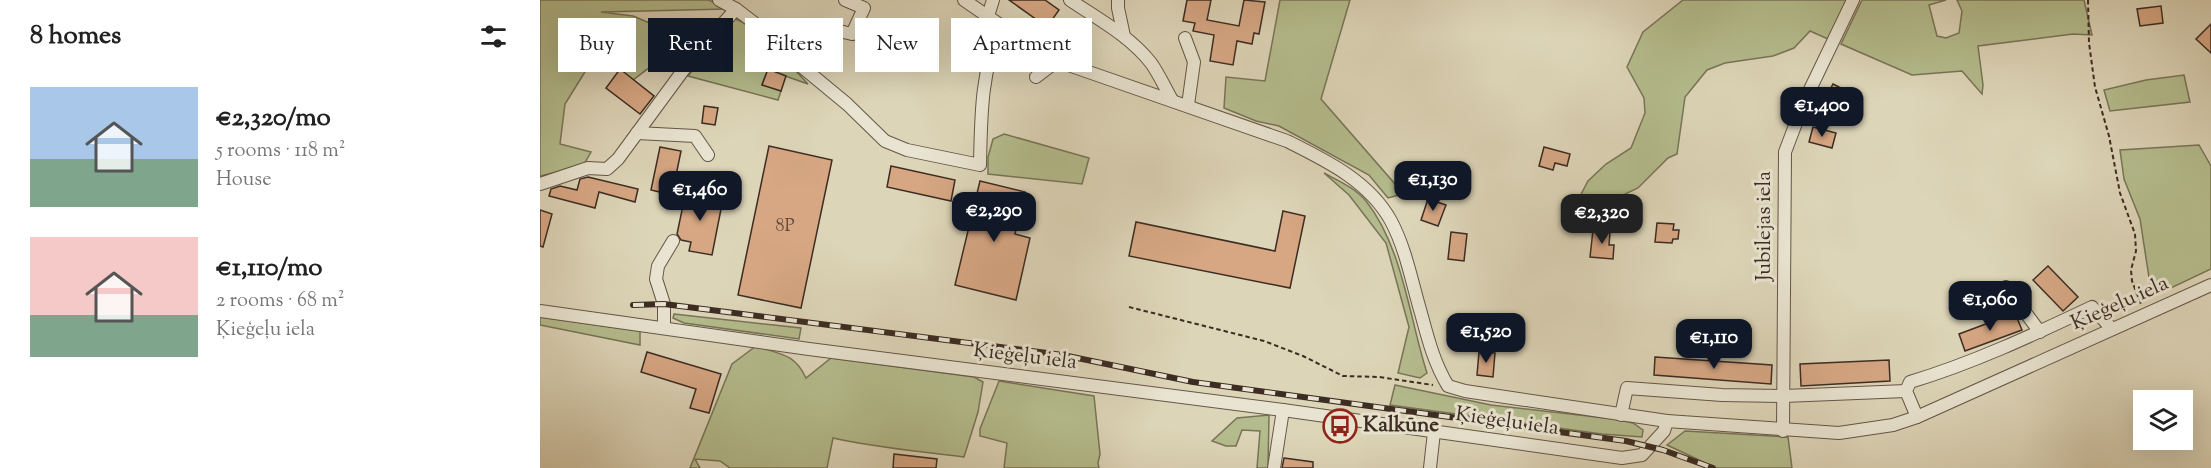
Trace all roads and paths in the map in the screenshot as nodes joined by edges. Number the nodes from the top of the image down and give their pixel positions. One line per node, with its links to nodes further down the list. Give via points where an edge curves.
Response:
1 (719, 0): 9 (street)
2 (845, 0): 13 (street, via 864,8 852,34)
3 (964, 0): 10 (street)
4 (993, 0): 10 (street)
5 (1070, 0): 14 (street)
6 (1118, 0): 14 (street)
7 (1853, 0): 37 (street, Jubilejas iela, via 1804,102 1785,152)
8 (2088, 0): 31 (path, via 2095,87 2120,193 2135,234 2132,280)
9 (734, 5): 11 (street); 23 (street)
10 (988, 16): 12 (street)
11 (749, 18)
12 (991, 18)
13 (843, 32)
14 (1124, 36): 21 (street, via 1151,64)
15 (1185, 38): 22 (street, via 1194,62)
16 (810, 72): 17 (street, via 885,141 907,150 980,165)
17 (985, 72)
18 (1043, 72): 20 (street)
19 (1089, 72): 21 (street)
20 (1036, 77)
21 (1172, 100): 22 (street)
22 (1188, 105): 35 (street, via 1287,141 1352,177 1372,195 1391,220 1400,241 1436,367)
23 (637, 133): 24 (street, via 695,136); 25 (street, via 607,169 588,168)
24 (708, 155)
25 (540, 184)
26 (673, 241): 32 (street, via 658,266 656,279 664,304)
27 (2211, 285): 31 (street, Ķieģeļu iela)
28 (2006, 287): 34 (street)
29 (1129, 307): 35 (path, via 1264,341 1343,376)
30 (540, 310): 32 (street, Ķieģeļu iela)
31 (2144, 314): 33 (street, Ķieģeļu iela)
32 (664, 328): 38 (street, Ķieģeļu iela)
33 (2112, 329): 34 (street, via 2092,307); 40 (street, Ķieģeļu iela)
34 (2040, 332): 36 (street, via 1910,382)
35 (1448, 386): 39 (street, via 1465,392)
36 (1906, 392): 37 (street); 40 (street)
37 (1784, 396): 39 (street, via 1627,388); 42 (street, Jubilejas iela)
38 (1283, 410): 43 (street, Ķieģeļu iela); 44 (street)
39 (1621, 415): 41 (street)
40 (1917, 417): 42 (street, Ķieģeļu iela, via 1893,425 1839,433)
41 (1667, 421): 42 (street, Ķieģeļu iela); 43 (street, Ķieģeļu iela, via 1664,431 1642,455 1622,458)
42 (1783, 431)
43 (1434, 432): 45 (street)
44 (1274, 468)
45 (1430, 468)

